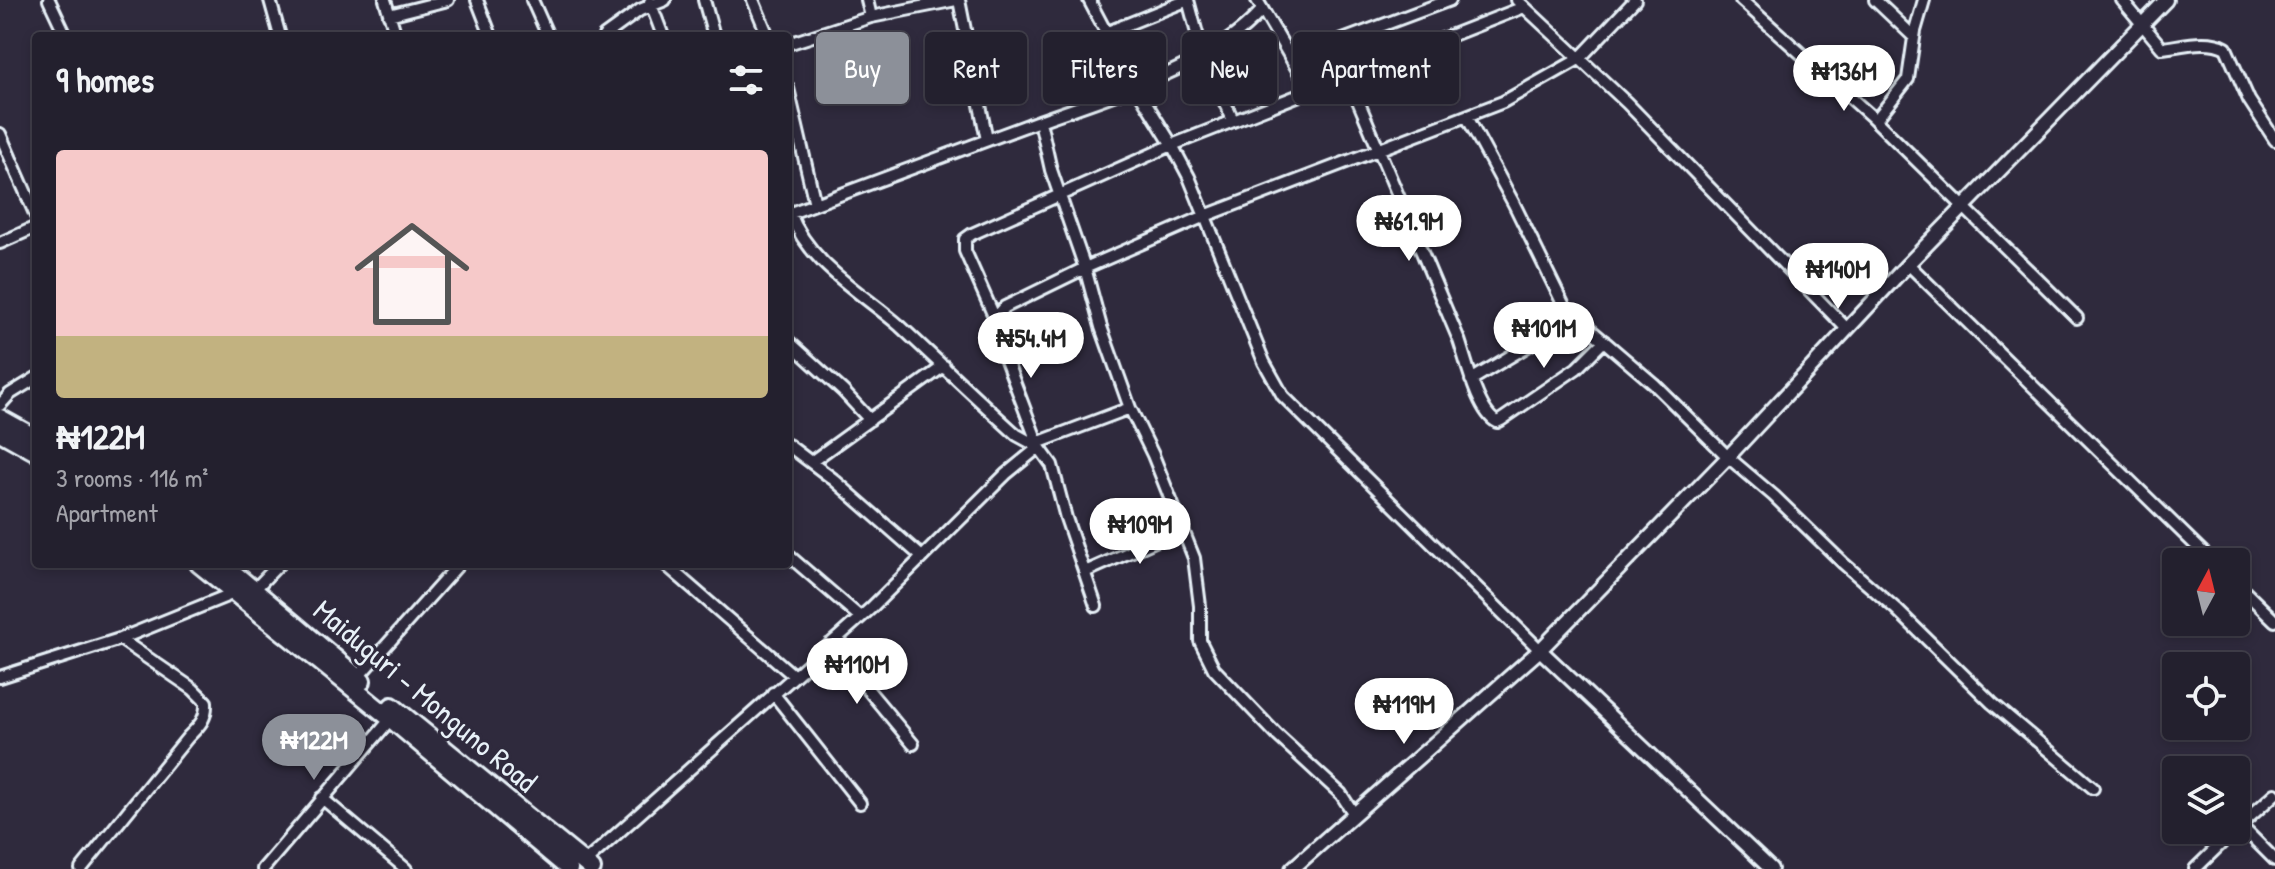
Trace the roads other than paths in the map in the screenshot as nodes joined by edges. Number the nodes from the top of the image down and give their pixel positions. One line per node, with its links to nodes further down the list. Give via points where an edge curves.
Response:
1 (49, 0): 28 (street)
2 (270, 0): 29 (street)
3 (385, 0): 25 (street)
4 (448, 0): 25 (street)
5 (477, 0): 31 (street)
6 (532, 0): 32 (street)
7 (665, 0): 22 (street)
8 (704, 0): 35 (street)
9 (753, 0): 36 (street)
10 (867, 0): 26 (street)
11 (958, 0): 26 (street); 56 (street)
12 (1089, 0): 37 (street)
13 (1188, 0): 37 (street); 38 (street)
14 (1257, 0): 24 (street)
15 (1450, 0): 43 (street)
16 (1635, 0): 44 (street)
17 (1875, 0): 41 (street)
18 (1924, 0): 41 (street)
19 (2122, 0): 27 (street)
20 (2166, 0): 27 (street)
21 (1745, 1): 53 (street)
22 (650, 3): 33 (street); 34 (street)
23 (1520, 4): 40 (street); 44 (street)
24 (1261, 11): 39 (street); 43 (street)
25 (389, 15): 30 (street)
26 (871, 17): 42 (street)
27 (2144, 24): 57 (street, via 2162,48 2202,43 2226,48 2249,100); 62 (street)
28 (64, 32)
29 (279, 32)
30 (395, 32)
31 (489, 32)
32 (546, 32)
33 (609, 32)
34 (661, 32)
35 (713, 32)
36 (766, 32)
37 (1108, 32)
38 (1197, 32)
39 (1240, 32)
40 (1454, 32)
41 (1914, 37): 53 (street, via 1908,79)
42 (792, 43)
43 (1292, 59)
44 (1579, 59): 51 (street); 74 (street)
45 (1293, 97): 52 (street)
46 (1086, 104): 54 (street)
47 (1146, 104): 58 (street)
48 (1226, 104): 52 (street)
49 (1359, 104): 59 (street)
50 (792, 105): 61 (street)
51 (1467, 117): 59 (street); 71 (street, via 1565,308)
52 (1233, 120): 58 (street)
53 (1876, 120): 62 (street)
54 (1040, 121): 56 (street); 60 (street)
55 (0, 134): 63 (street)
56 (987, 140): 61 (street)
57 (2275, 140)
58 (1172, 145): 60 (street); 65 (street)
59 (1378, 150): 65 (street); 79 (street)
60 (1059, 195): 70 (street); 73 (street, via 965,239 965,251)
61 (815, 204): 64 (street)
62 (1966, 206): 69 (street); 72 (street)
63 (32, 207)
64 (792, 213)
65 (1205, 216): 70 (street); 109 (street, via 1283,396)
66 (792, 221): 77 (street, via 816,257)
67 (32, 229): 68 (street)
68 (0, 243)
69 (1908, 264): 74 (street); 92 (street)
70 (1085, 268): 73 (street, via 1005,307); 81 (street)
71 (1576, 317): 75 (street); 79 (street)
72 (2077, 318)
73 (998, 325): 86 (street, via 1001,347)
74 (1847, 329): 89 (street)
75 (1604, 341): 79 (street, via 1577,368 1497,422 1490,419); 89 (street)
76 (792, 345): 83 (street)
77 (944, 366): 83 (street); 86 (street, via 1017,435)
78 (32, 380): 80 (street)
79 (1471, 380)
80 (0, 405)
81 (1130, 408): 86 (street); 91 (street)
82 (0, 418): 85 (main road)
83 (870, 420): 90 (street)
84 (0, 432): 88 (main road)
85 (32, 436)
86 (1038, 445): 93 (street); 100 (street, via 1052,465)
87 (792, 448): 90 (street)
88 (32, 450)
89 (1728, 457): 109 (street); 116 (street, via 1992,703)
90 (811, 462): 93 (street)
91 (1182, 529): 100 (street); 120 (street, via 1194,558 1200,641 1214,669 1341,794)
92 (2199, 548)
93 (922, 557): 105 (street)
94 (792, 558): 105 (street)
95 (204, 568): 102 (main road, Maiduguri - Monguno Road)
96 (228, 568): 101 (main road, Maiduguri - Monguno Road)
97 (275, 568): 101 (street)
98 (455, 568): 112 (street)
99 (670, 568): 110 (street)
100 (1085, 572): 104 (street)
101 (255, 589): 112 (main road, Maiduguri - Monguno Road)
102 (234, 593): 107 (street); 114 (main road, Maiduguri - Monguno Road)
103 (2250, 597): 106 (street)
104 (1096, 606)
105 (860, 617): 108 (street)
106 (2275, 621)
107 (120, 639): 111 (street); 126 (street, via 193,689 207,710 204,721)
108 (830, 644): 110 (street); 115 (street)
109 (1540, 650): 120 (street); 130 (street)
110 (794, 676): 113 (street)
111 (0, 677)
112 (358, 677): 114 (main road, Maiduguri - Monguno Road)
113 (773, 693): 119 (street); 125 (street)
114 (394, 715): 118 (street); 125 (main road, Maiduguri - Monguno Road)
115 (913, 744)
116 (2093, 788)
117 (2275, 794): 121 (street)
118 (322, 798): 127 (street); 128 (street)
119 (860, 803)
120 (1354, 814): 129 (street)
121 (2250, 816)
122 (2250, 839): 124 (street)
123 (2221, 844): 131 (street)
124 (2275, 860)
125 (575, 867)
126 (81, 869)
127 (263, 869)
128 (406, 869)
129 (1292, 869)
130 (1771, 869)
131 (2195, 869)

